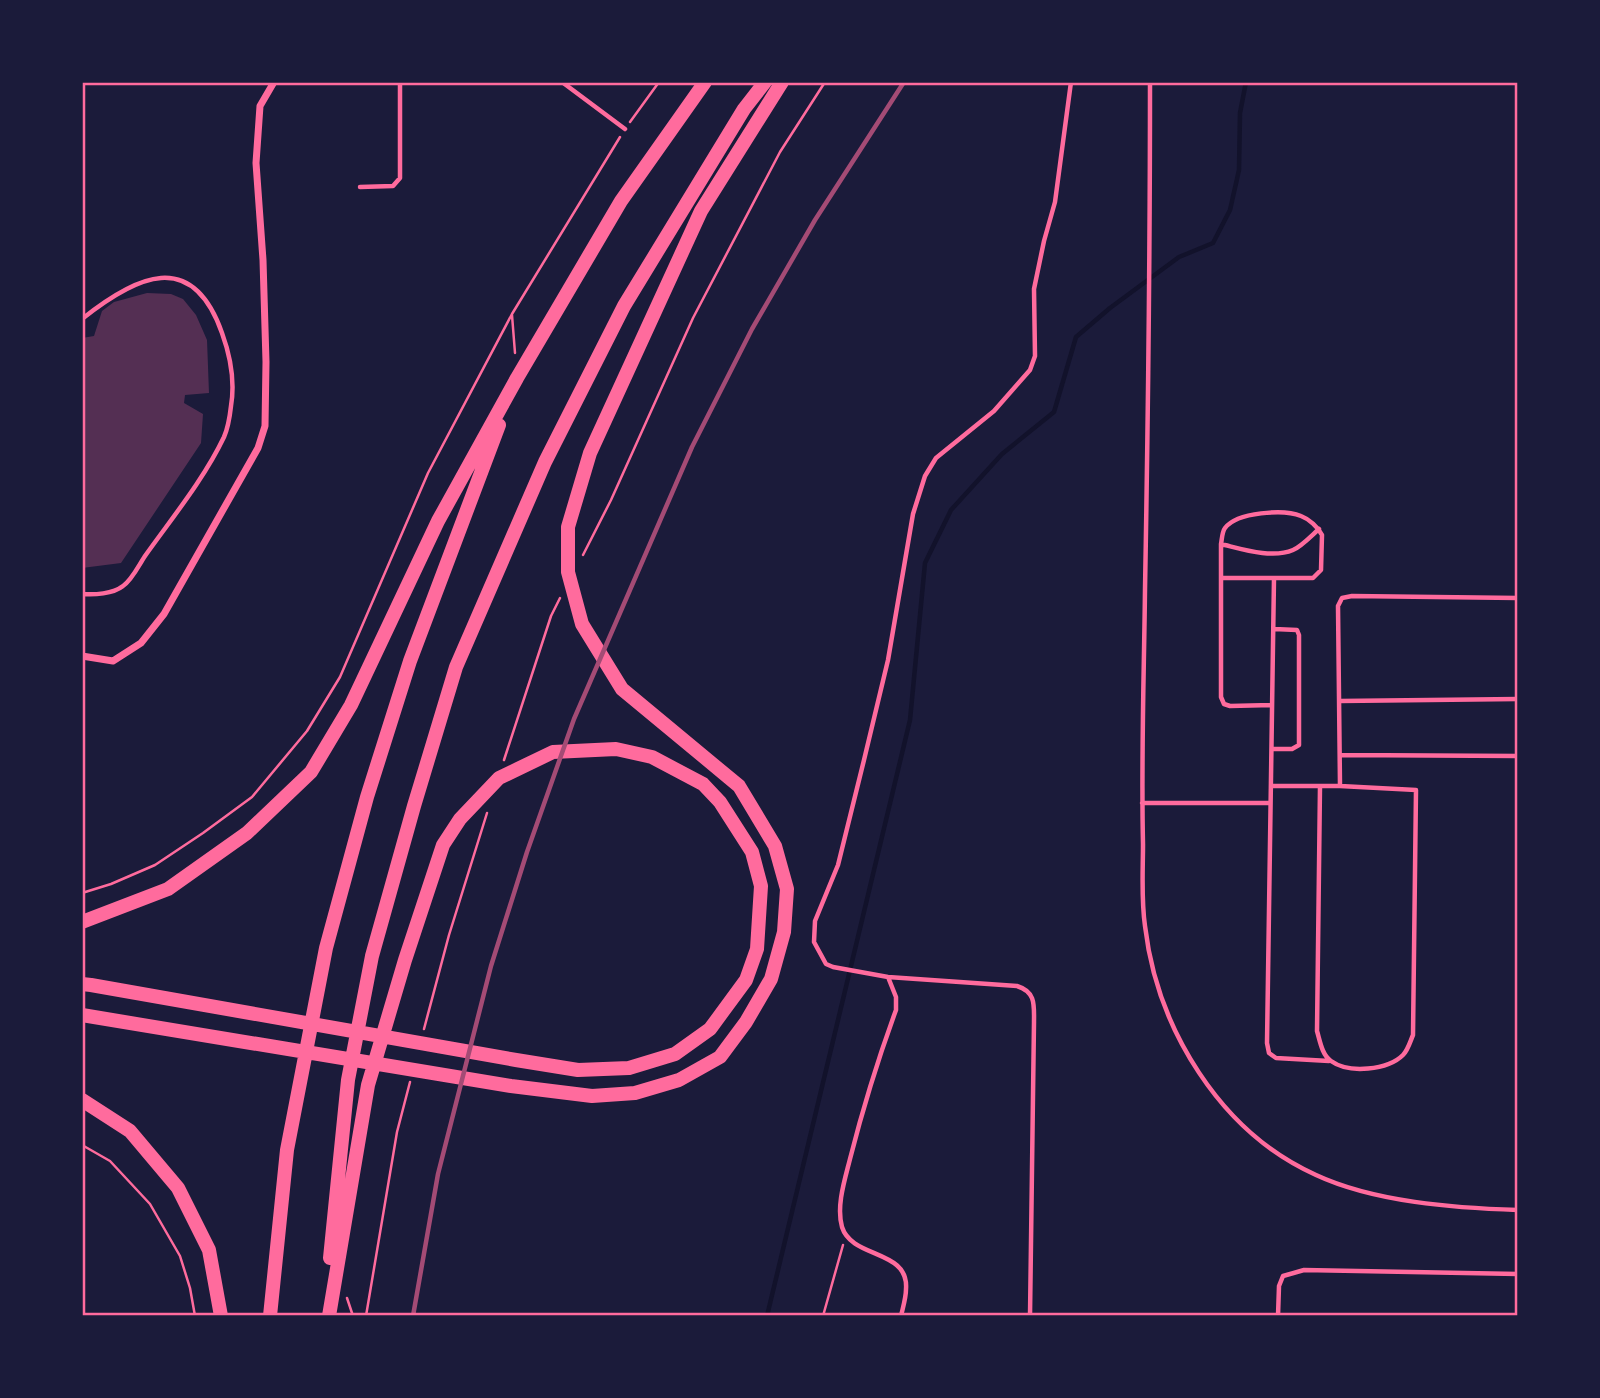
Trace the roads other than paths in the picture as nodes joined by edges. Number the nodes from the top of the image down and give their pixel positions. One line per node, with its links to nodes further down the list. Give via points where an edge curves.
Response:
1 (274, 82): 20 (street, via 260,106 256,163 266,362 265,426 258,448 164,614 141,643 113,661)
2 (400, 82): 10 (lane, via 400,178 393,186)
3 (562, 82): 9 (lane)
4 (705, 82): 12 (highway, via 621,201)
5 (765, 82): 42 (highway, via 624,306 545,462 456,667 370,970 348,1080)
6 (782, 82): 35 (highway, via 701,211 590,453 568,527 568,572 582,624 622,689 739,786 775,846 787,889 784,932 771,979 720,1057 679,1080 635,1093 592,1096)
7 (1071, 82): 33 (lane, via 1055,202 1034,289 1031,370 994,411 936,458 925,476 913,514 888,660 838,865 815,920 814,942 826,964)
8 (1150, 82): 30 (lane)
9 (625, 129)
10 (360, 187)
11 (82, 319): 17 (lane, via 113,295 153,278 179,278 197,289 214,310 231,368 232,404 225,435 123,587)
12 (517, 378): 32 (highway, via 438,521 351,705 310,772 247,834 168,889); 41 (highway, via 410,661 326,948 287,1150)
13 (1319, 529): 14 (lane, via 1294,550 1279,553); 14 (lane, via 1300,515 1243,516 1226,528); 16 (lane, via 1319,575)
14 (1221, 544): 15 (lane)
15 (1221, 578): 16 (lane); 23 (lane, via 1221,697 1230,706)
16 (1275, 578): 19 (lane)
17 (82, 594)
18 (1518, 598): 22 (lane, via 1342,598 1338,606)
19 (1274, 629): 23 (lane); 24 (lane, via 1297,630 1299,635 1299,745)
20 (82, 656)
21 (1518, 699): 22 (lane)
22 (1340, 701): 25 (lane)
23 (1272, 705): 24 (lane)
24 (1272, 749): 27 (lane)
25 (1340, 755): 26 (lane); 29 (lane)
26 (1518, 756)
27 (1271, 786): 28 (lane); 31 (lane)
28 (1320, 786): 29 (lane); 36 (lane, via 1317,1031)
29 (1340, 786): 36 (lane, via 1416,790 1413,1035 1405,1054 1388,1065 1366,1069)
30 (1142, 803): 31 (lane); 38 (lane, via 1144,924 1161,1001 1204,1080 1236,1117 1270,1147 1316,1175 1369,1193 1439,1206)
31 (1270, 803): 36 (lane, via 1269,1052 1276,1058)
32 (82, 922)
33 (888, 977): 43 (lane, via 896,1010 865,1099 842,1192 841,1224 855,1246 897,1265 905,1275); 44 (lane, via 1000,984 1027,989 1032,995)
34 (87, 984): 42 (highway, via 578,1070 629,1068 675,1054 710,1029 746,979 757,949 761,886 752,852 720,802 703,784 652,757 616,749 553,752 499,778 460,819 443,845 405,960 368,1085)
35 (87, 1015)
36 (1330, 1060)
37 (82, 1100): 40 (highway, via 130,1131 178,1188 209,1250)
38 (1518, 1210)
39 (1518, 1274): 45 (lane, via 1304,1270 1283,1276)
40 (221, 1316)
41 (270, 1316)
42 (327, 1316)
43 (901, 1316)
44 (1030, 1316)
45 (1278, 1316)

